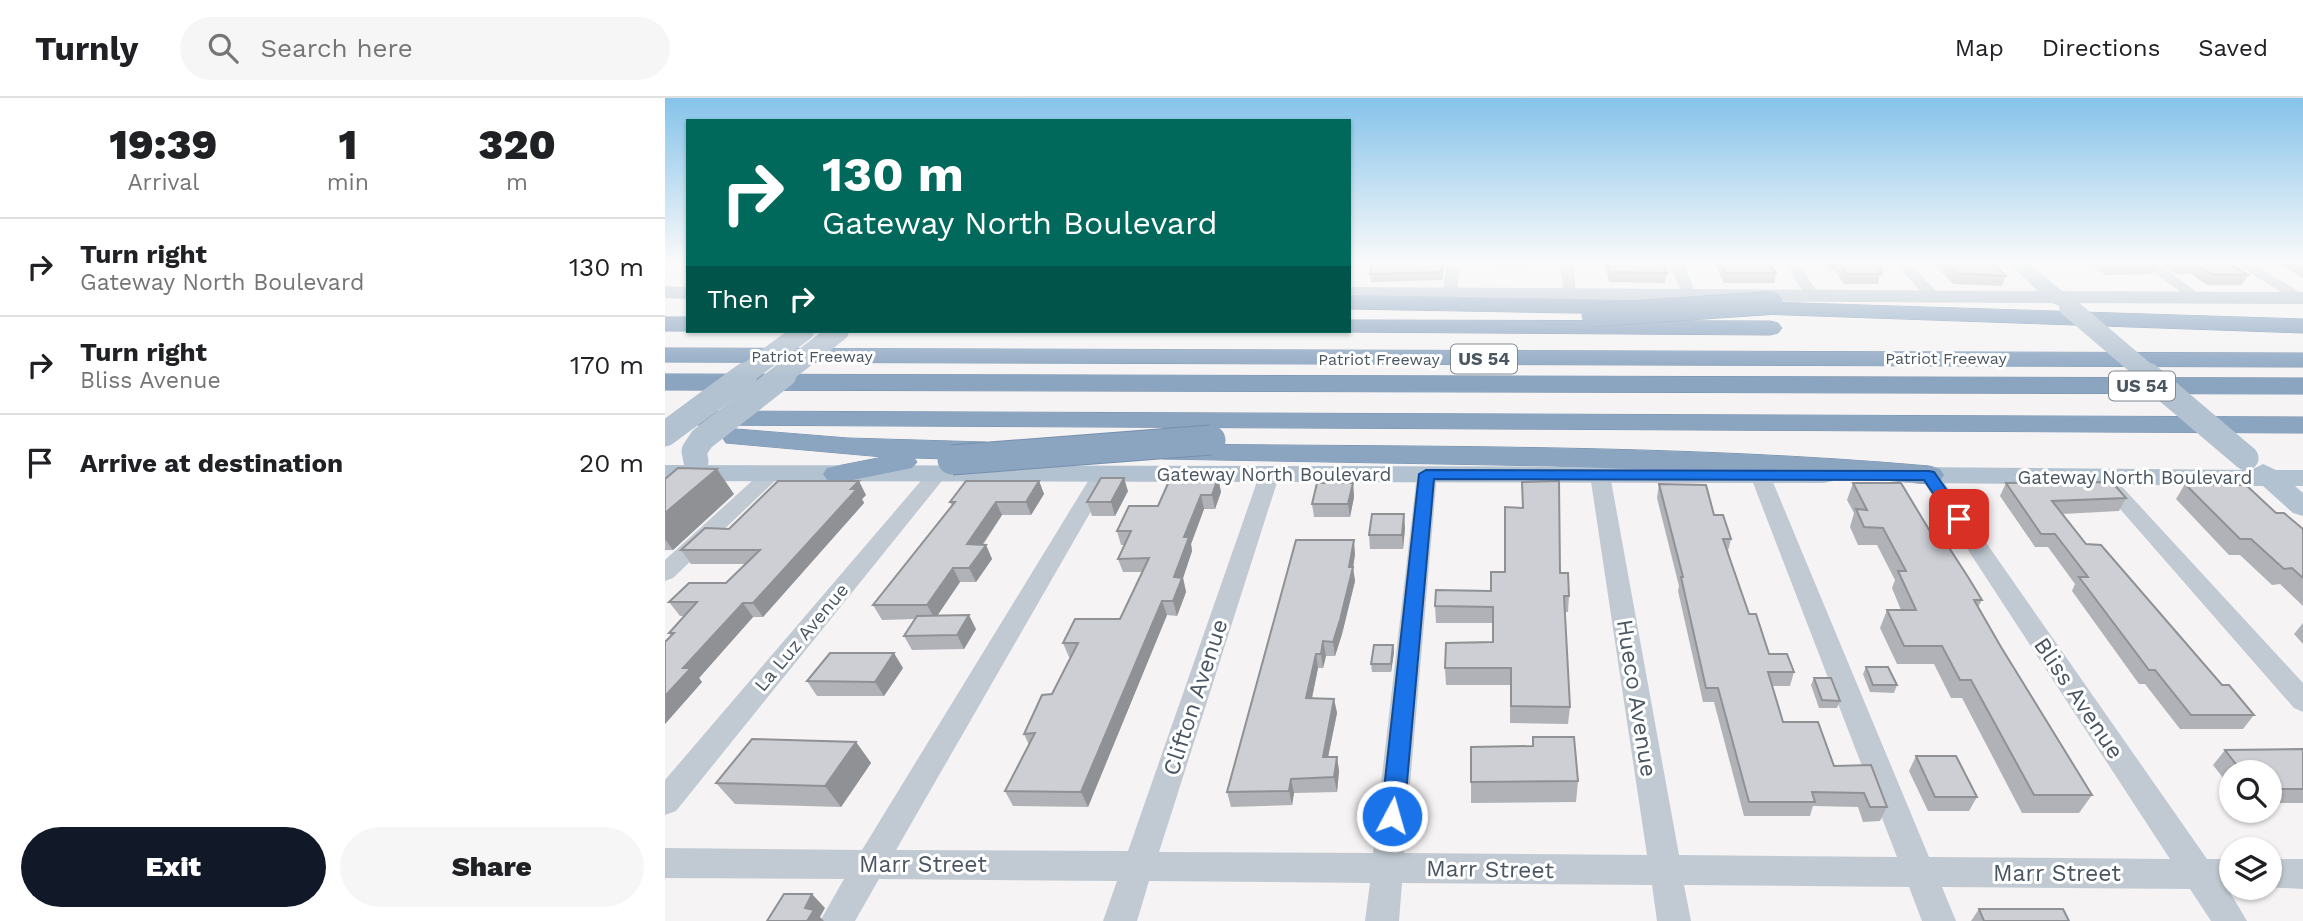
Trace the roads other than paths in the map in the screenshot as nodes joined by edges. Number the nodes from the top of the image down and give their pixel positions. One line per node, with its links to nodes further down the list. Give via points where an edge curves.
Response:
1 (1808, 300): 6 (highway, bridge, via 1593,315)
2 (2050, 300): 4 (main road)
3 (2083, 300): 4 (main road)
4 (2063, 301): 33 (main road, bridge)
5 (1351, 302): 10 (highway, via 1805,309)
6 (1351, 315)
7 (665, 324): 8 (highway)
8 (686, 324)
9 (1351, 327): 10 (highway)
10 (2303, 328)
11 (800, 333): 21 (main road, bridge)
12 (836, 333): 23 (main road, bridge, via 702,439)
13 (665, 355): 14 (highway, Patriot Freeway / US 54)
14 (2303, 360)
15 (665, 382): 16 (highway, Patriot Freeway / US 54)
16 (1982, 386): 17 (highway, Patriot Freeway / US 54); 18 (highway, via 2032,393)
17 (2303, 386)
18 (2303, 396)
19 (665, 419): 20 (highway)
20 (2299, 425): 22 (highway, bridge, via 2274,433 1211,440)
21 (665, 432): 31 (highway, via 848,447 1552,457 1861,468)
22 (945, 466): 24 (main road, Gateway North Boulevard); 27 (highway, via 901,463); 39 (street, La Luz Avenue)
23 (688, 470): 26 (main road); 35 (street)
24 (1103, 473): 25 (main road, Gateway North Boulevard); 41 (street)
25 (1270, 473): 28 (main road, Gateway North Boulevard); 42 (street, Clifton Avenue)
26 (771, 474): 27 (main road); 37 (street)
27 (838, 474)
28 (1426, 474): 29 (main road, Gateway North Boulevard); 43 (street)
29 (1600, 475): 30 (main road, Gateway North Boulevard); 44 (street, Hueco Avenue)
30 (1760, 475): 31 (main road, Gateway North Boulevard); 45 (street)
31 (1929, 475): 32 (main road, Gateway North Boulevard); 46 (street, Bliss Avenue)
32 (2103, 477): 33 (main road, Gateway North Boulevard); 38 (street)
33 (2269, 478): 34 (main road, Gateway North Boulevard); 36 (main road)
34 (2303, 478)
35 (665, 493)
36 (2303, 507)
37 (665, 573)
38 (2303, 701)
39 (665, 802)
40 (665, 863): 41 (street, Marr Street)
41 (871, 864): 42 (street, Marr Street); 50 (street)
42 (1139, 865): 43 (street, Marr Street); 51 (street, Clifton Avenue)
43 (1387, 868): 44 (street, Marr Street); 52 (street)
44 (1665, 872): 45 (street, Marr Street); 53 (street, Hueco Avenue)
45 (1919, 873): 46 (street, Marr Street); 54 (street)
46 (2199, 874): 47 (street, Marr Street); 55 (street, Bliss Avenue)
47 (2219, 874)
48 (2282, 874): 49 (street)
49 (2303, 874)
50 (837, 921)
51 (1120, 921)
52 (1382, 921)
53 (1674, 921)
54 (1939, 921)
55 (2230, 921)

